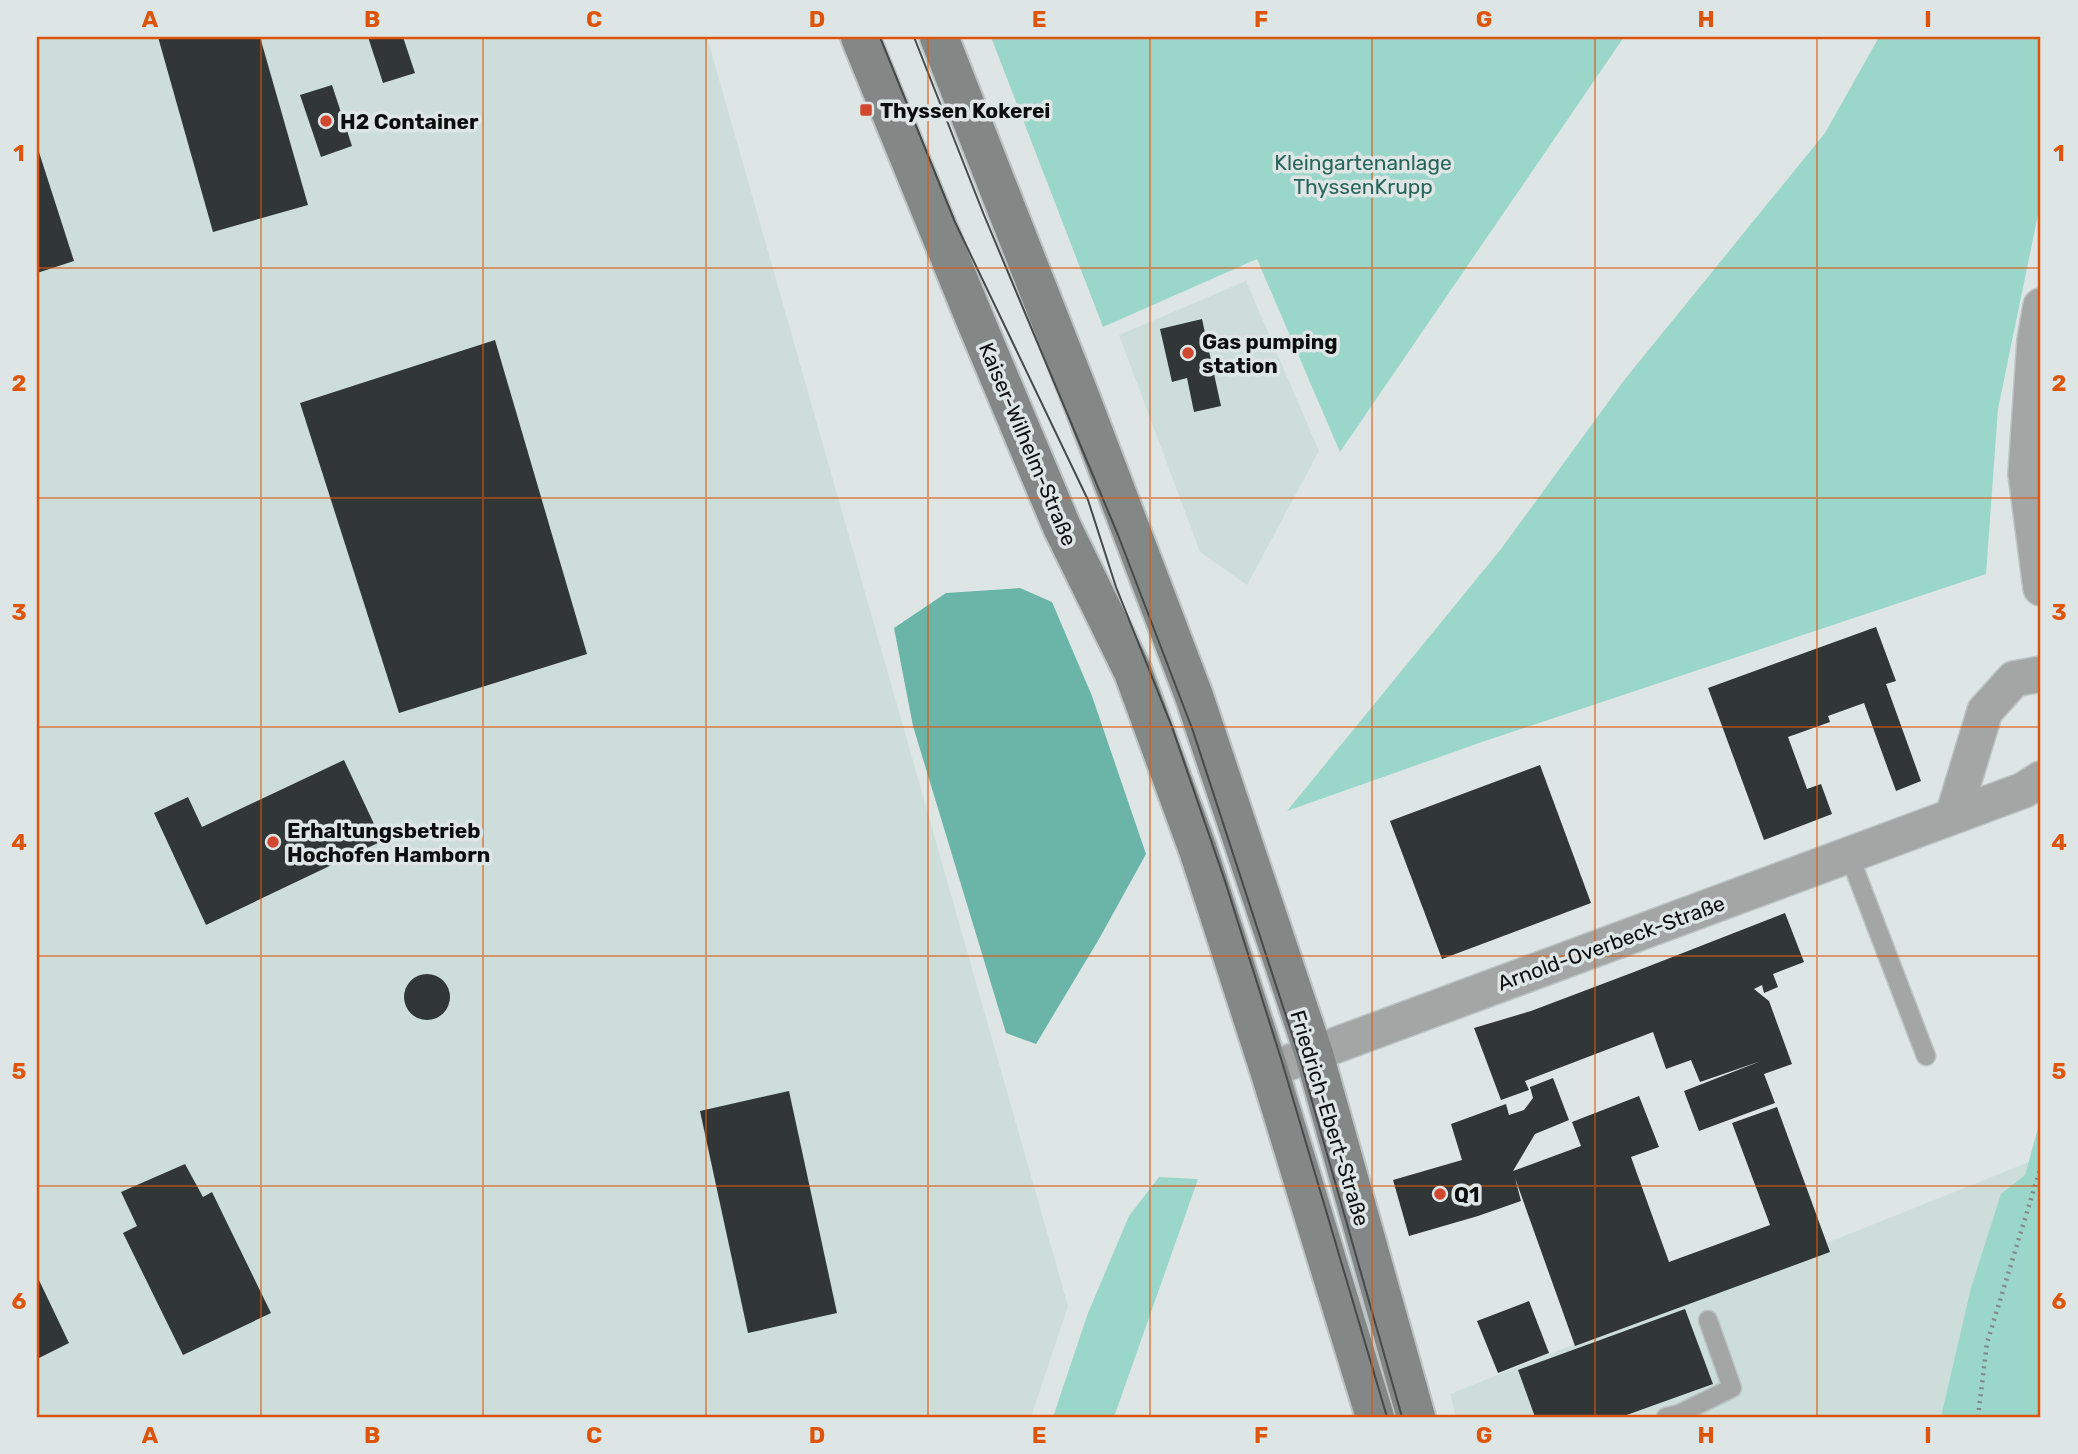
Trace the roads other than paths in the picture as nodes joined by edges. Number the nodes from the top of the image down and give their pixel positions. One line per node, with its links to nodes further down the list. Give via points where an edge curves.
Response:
1 (860, 37): 11 (main road, Kaiser-Wilhelm-Straße, via 1062,527 1133,672 1198,850)
2 (939, 37): 9 (main road, Friedrich-Ebert-Straße, via 1194,696)
3 (2041, 306): 4 (street, via 2026,474)
4 (2041, 588)
5 (2041, 674): 7 (street, via 2014,679 1985,710)
6 (2041, 779): 7 (street, Arnold-Overbeck-Straße, via 2024,790)
7 (1953, 816): 8 (street, Arnold-Overbeck-Straße)
8 (1849, 855): 9 (street, Arnold-Overbeck-Straße); 10 (lane)
9 (1314, 1054): 11 (street, Arnold-Overbeck-Straße); 14 (main road, Friedrich-Ebert-Straße)
10 (1926, 1056)
11 (1269, 1070): 13 (main road)
12 (1708, 1320): 15 (lane, via 1732,1388)
13 (1375, 1417)
14 (1416, 1417)
15 (1666, 1417)

